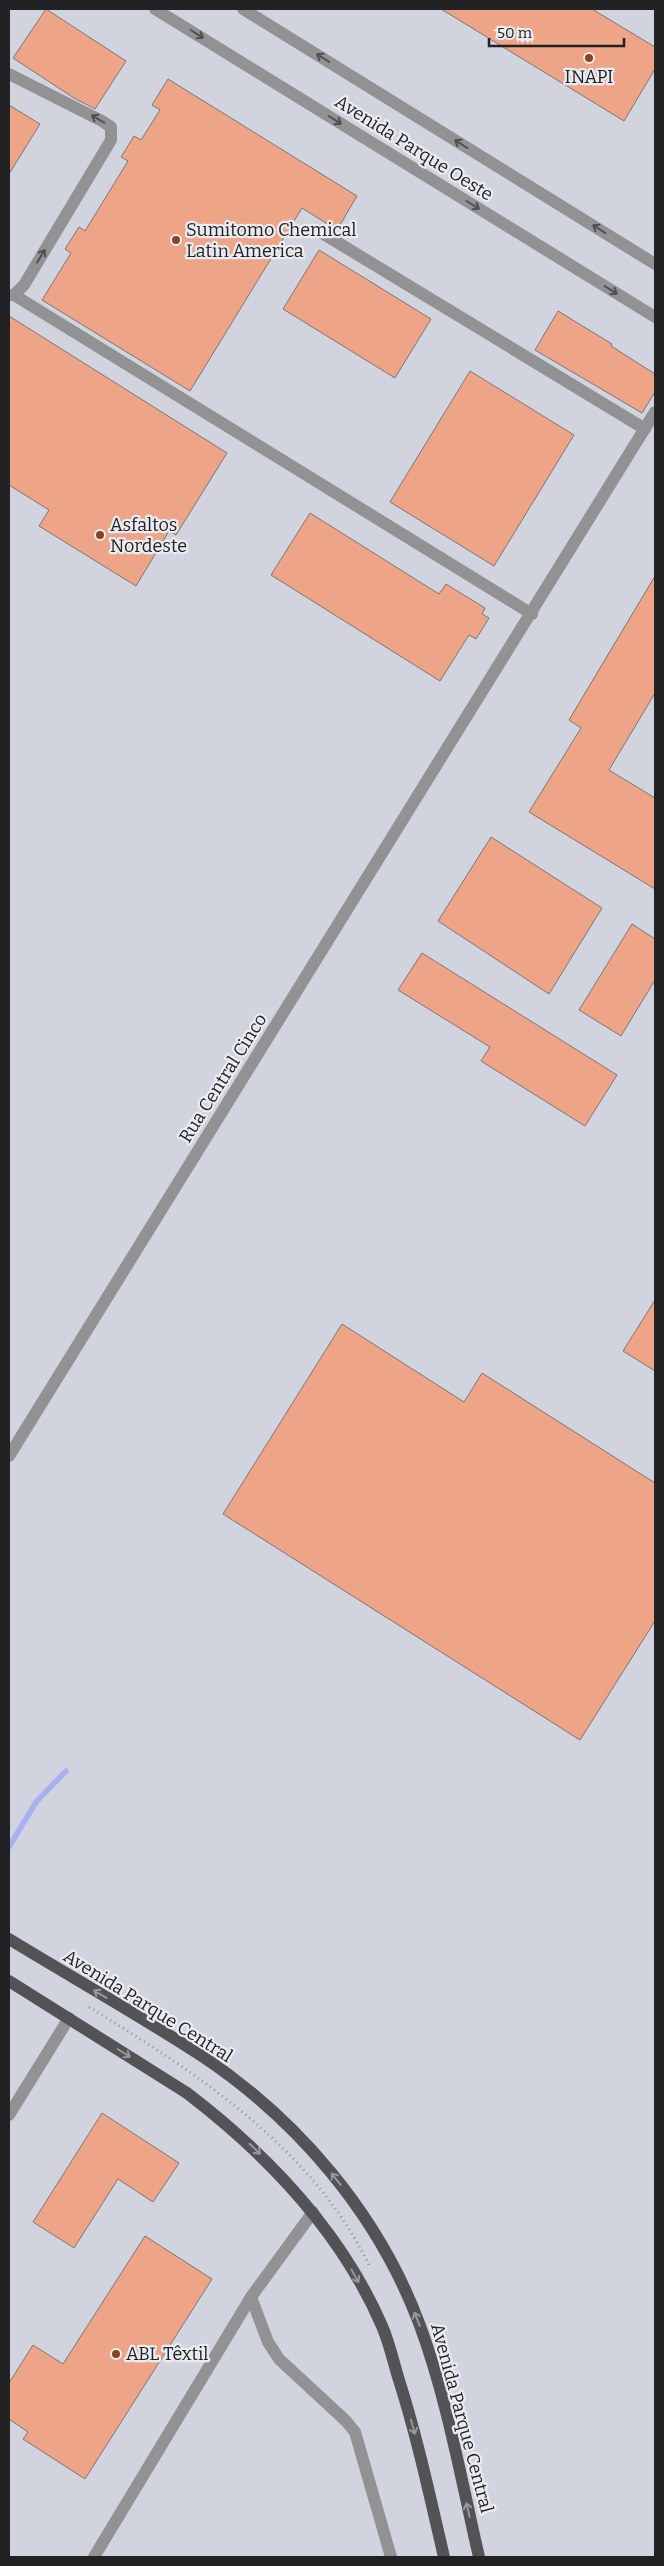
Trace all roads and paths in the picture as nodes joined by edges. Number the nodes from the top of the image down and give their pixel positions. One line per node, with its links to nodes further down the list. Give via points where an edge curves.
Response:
1 (155, 9): 7 (street, Avenida Parque Oeste, one-way to 7)
2 (243, 9): 5 (street, Avenida Parque Oeste, one-way to 2)
3 (9, 74): 6 (street, one-way to 3, via 24,285 111,140 110,127 102,121)
4 (317, 230): 9 (street)
5 (655, 264)
6 (11, 295): 10 (street)
7 (655, 317)
8 (655, 412): 9 (street, Rua Central Cinco)
9 (645, 429): 10 (street, Rua Central Cinco)
10 (532, 614): 11 (street, Rua Central Cinco)
11 (9, 1456)
12 (9, 1939): 21 (main road, Avenida Parque Central, one-way to 12, via 444,2403 419,2323 393,2264 362,2213 320,2159 260,2102 203,2057)
13 (9, 1981): 14 (main road)
14 (69, 2018): 15 (street); 16 (main road, one-way to 16, via 187,2092 260,2154)
15 (9, 2115)
16 (313, 2212): 17 (street); 20 (main road, one-way to 20, via 344,2256 382,2327 422,2458)
17 (251, 2297): 18 (street); 19 (street, via 268,2342 279,2359 355,2432)
18 (94, 2557)
19 (391, 2557)
20 (444, 2557)
21 (479, 2557)

